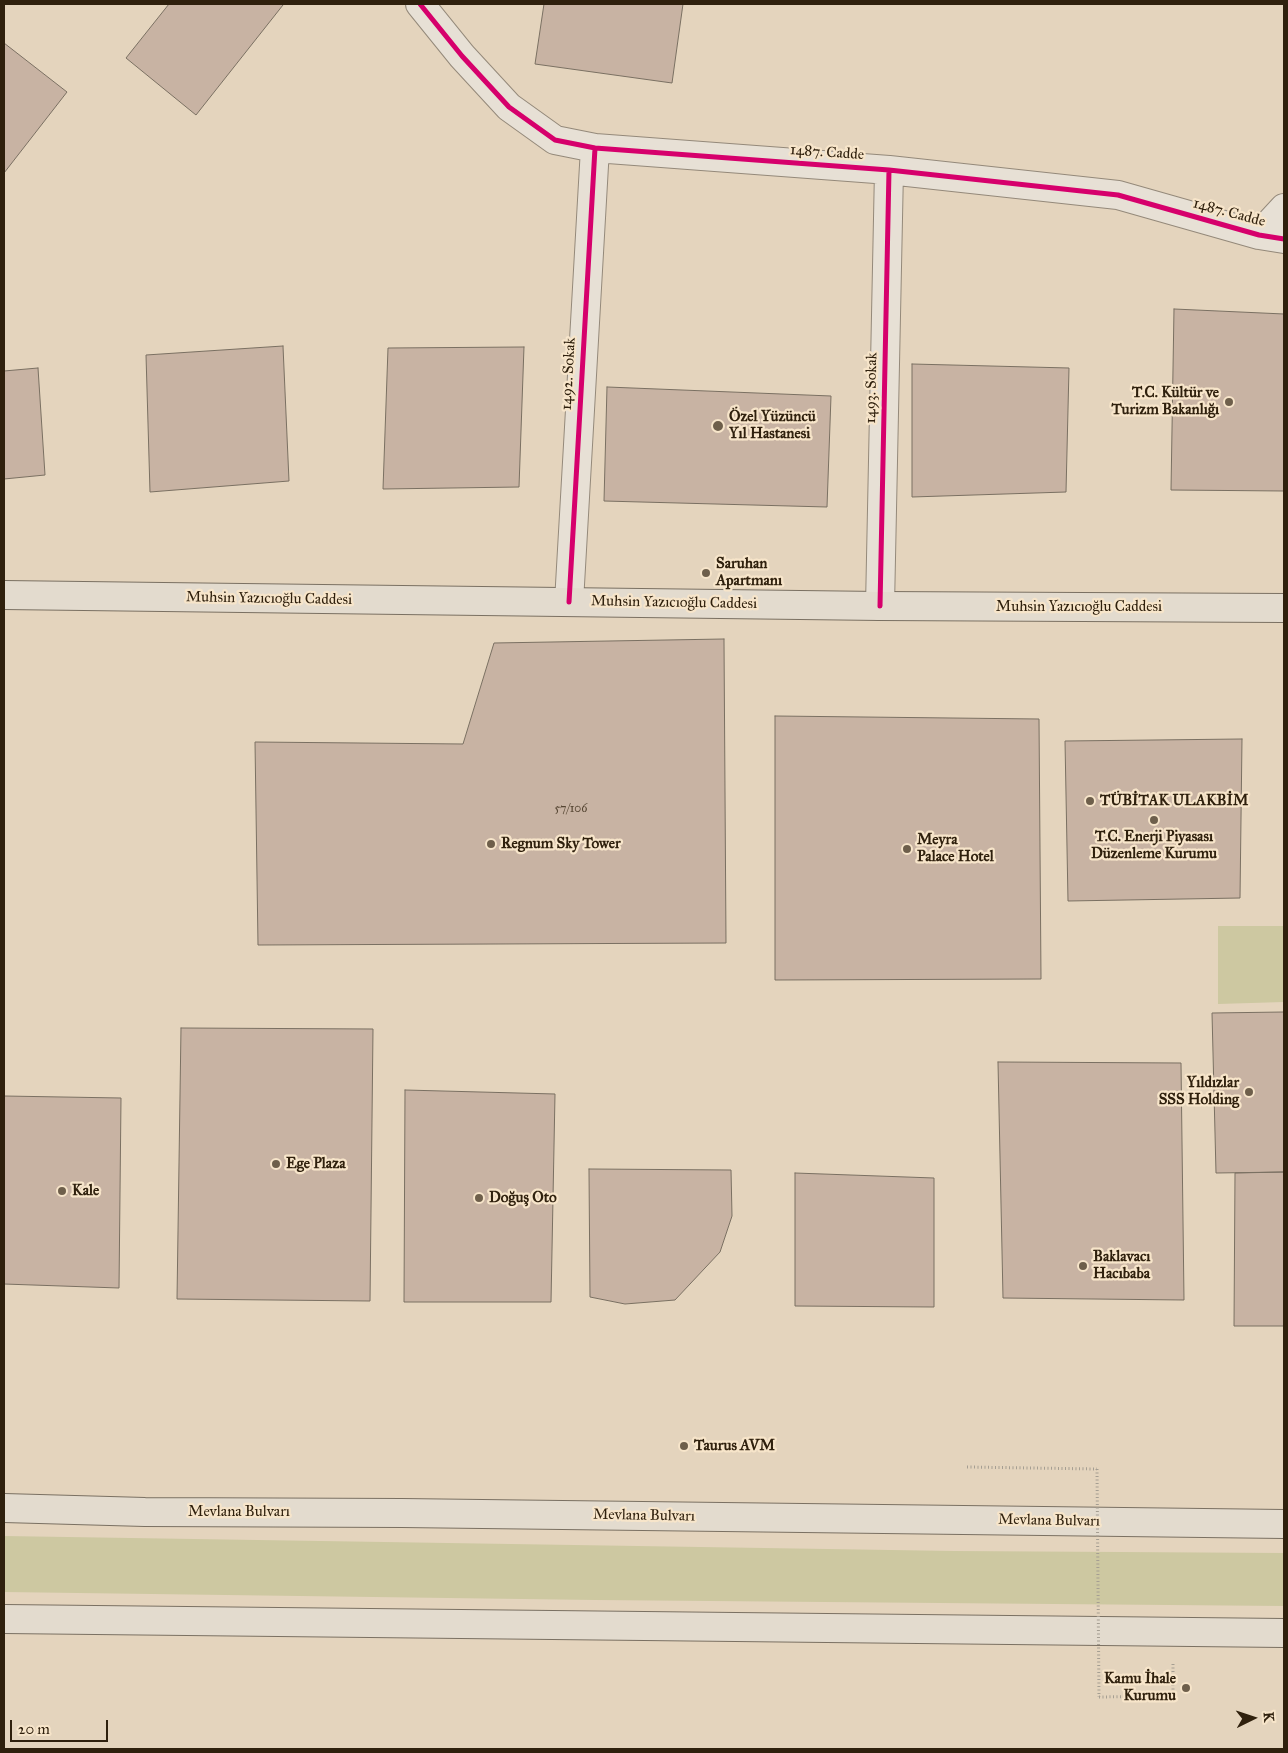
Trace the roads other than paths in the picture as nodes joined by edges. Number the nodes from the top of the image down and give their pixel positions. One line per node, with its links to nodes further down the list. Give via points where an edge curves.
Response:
1 (420, 4): 2 (street, 1487. Cadde, via 509,107 555,140)
2 (595, 148): 3 (street, 1487. Cadde); 7 (street, 1492. Sokak)
3 (889, 170): 5 (street, 1487. Cadde, via 1118,195); 8 (street, 1493. Sokak)
4 (1284, 208): 5 (street)
5 (1272, 237)
6 (4, 595): 7 (main road, Muhsin Yazıcıoğlu Caddesi)
7 (569, 602): 8 (main road, Muhsin Yazıcıoğlu Caddesi)
8 (880, 606): 9 (main road, Muhsin Yazıcıoğlu Caddesi)
9 (1284, 608)
10 (4, 1508): 11 (main road, Mevlana Bulvarı)
11 (1284, 1524)
12 (4, 1619): 13 (main road)
13 (1284, 1633)

